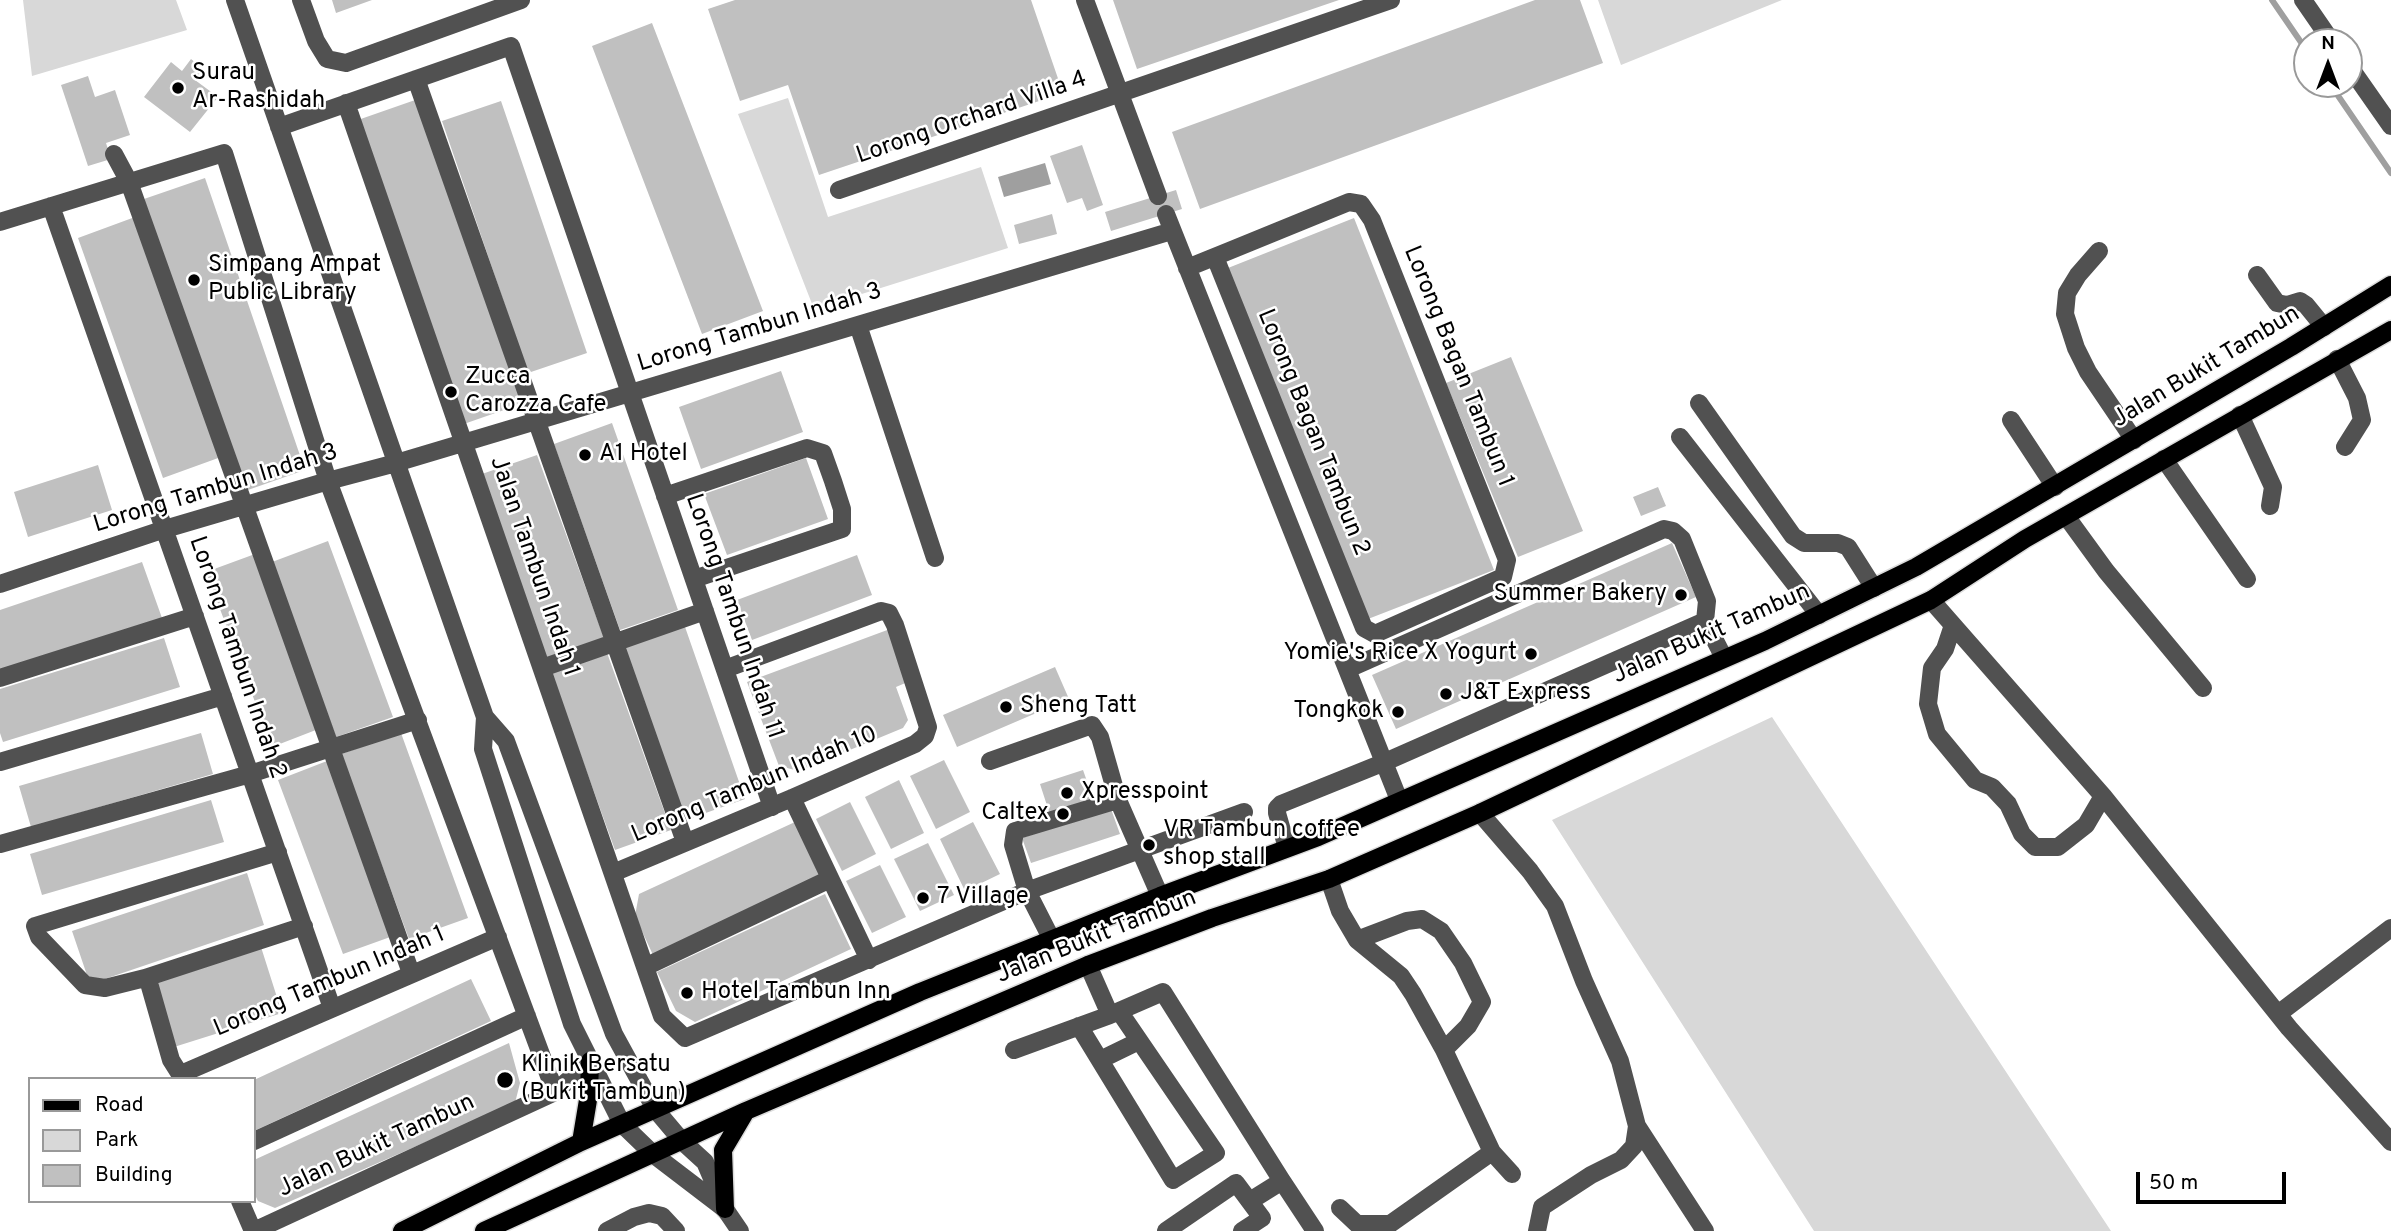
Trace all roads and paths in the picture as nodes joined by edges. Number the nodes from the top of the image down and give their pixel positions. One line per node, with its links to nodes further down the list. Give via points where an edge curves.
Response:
1 (235, 0): 14 (street)
2 (301, 0): 7 (street, via 327,59 346,63)
3 (522, 0): 7 (street)
4 (1085, 0): 11 (street)
5 (1391, 0): 11 (street, Lorong Orchard Villa 4)
6 (2303, 0): 8 (street)
7 (482, 7)
8 (2322, 28)
9 (416, 79): 12 (street); 30 (street, Lorong Tambun Indah 11, via 511,46); 33 (street)
10 (2363, 86): 13 (street)
11 (1120, 95): 17 (street, Lorong Orchard Villa 4); 18 (street)
12 (346, 103): 14 (street); 37 (street, Jalan Tambun Indah 1)
13 (2391, 126)
14 (279, 127): 40 (street)
15 (114, 154): 16 (street)
16 (129, 182): 19 (street); 41 (street, via 224,153); 44 (street)
17 (839, 190)
18 (1158, 196)
19 (51, 206): 20 (street); 47 (street, Lorong Tambun Indah 2)
20 (0, 222)
21 (2099, 251): 36 (street, via 2067,293 2065,314 2088,372)
22 (1215, 257): 23 (street); 59 (street, Lorong Bagan Tambun 2); 59 (street, Lorong Bagan Tambun 1, via 1349,202 1361,204 1372,220 1507,560 1503,577 1375,635)
23 (1187, 268): 26 (street, Lorong Tambun Indah 3, via 1169,222); 64 (street)
24 (2256, 275): 27 (street, via 2277,303 2300,301)
25 (2391, 285): 27 (main road, Jalan Bukit Tambun)
26 (858, 325): 30 (street, Lorong Tambun Indah 3); 48 (street)
27 (2324, 327): 36 (main road, Jalan Bukit Tambun)
28 (2390, 333): 29 (main road, Jalan Bukit Tambun)
29 (2337, 359): 32 (main road, Jalan Bukit Tambun); 38 (street, via 2357,398 2362,421)
30 (630, 393): 33 (street, Lorong Tambun Indah 3); 43 (street, Lorong Tambun Indah 11)
31 (1699, 403): 52 (street, via 1793,536 1804,543 1848,547)
32 (2240, 415): 39 (main road, Jalan Bukit Tambun); 45 (street, via 2273,487)
33 (537, 421): 37 (street, Lorong Tambun Indah 3); 60 (street)
34 (2011, 421): 42 (street)
35 (1680, 438): 55 (street)
36 (2134, 440): 42 (main road, Jalan Bukit Tambun)
37 (465, 443): 40 (street, Lorong Tambun Indah 3); 62 (street, Jalan Tambun Indah 1)
38 (2345, 447)
39 (2164, 459): 46 (main road, Jalan Bukit Tambun); 50 (street)
40 (396, 463): 41 (street, Lorong Tambun Indah 3); 68 (street)
41 (328, 481): 44 (street, Lorong Tambun Indah 3); 69 (street)
42 (2055, 487): 52 (main road, Jalan Bukit Tambun)
43 (665, 496): 49 (street, Lorong Tambun Indah 11); 49 (street, via 807,448 823,453 833,481 842,509 842,529)
44 (245, 506): 47 (street, Lorong Tambun Indah 3); 70 (street)
45 (2270, 506)
46 (2066, 516): 53 (main road, Jalan Bukit Tambun); 66 (street)
47 (165, 529): 51 (street, Lorong Tambun Indah 3); 56 (street, Lorong Tambun Indah 2)
48 (935, 558)
49 (694, 579): 54 (street, Lorong Tambun Indah 11)
50 (2246, 579)
51 (0, 584)
52 (1874, 588): 55 (main road, Jalan Bukit Tambun)
53 (1930, 600): 58 (street); 81 (main road, Jalan Bukit Tambun)
54 (705, 611): 60 (street); 63 (street, Lorong Tambun Indah 11)
55 (1819, 615): 61 (main road, Jalan Bukit Tambun)
56 (195, 616): 65 (street); 67 (street, Lorong Tambun Indah 2)
57 (1705, 621): 61 (street); 64 (street, via 1707,601 1682,539 1664,529); 73 (street)
58 (1952, 625): 75 (street); 75 (street, via 1945,649 1931,668 1928,704 1937,734 1960,764 2008,804 2022,834 2035,847 2058,847 2086,825)
59 (1364, 628)
60 (615, 642): 62 (street); 82 (street)
61 (1724, 659): 78 (main road, Jalan Bukit Tambun)
62 (542, 668): 87 (street, Jalan Tambun Indah 1)
63 (724, 669): 76 (street, Lorong Tambun Indah 10, via 881,611 889,613 928,727 925,736); 79 (street, Lorong Tambun Indah 11)
64 (1348, 669): 73 (street)
65 (0, 678)
66 (2203, 688)
67 (223, 696): 72 (street); 74 (street, Lorong Tambun Indah 2)
68 (485, 717): 111 (street, via 483,749 572,1024); 114 (street, via 506,741 607,1019)
69 (418, 720): 70 (street); 94 (street)
70 (331, 748): 74 (street); 100 (street)
71 (990, 761): 77 (street, via 1092,725 1100,737)
72 (0, 762)
73 (1385, 762): 78 (street); 84 (street, via 1281,804 1277,813)
74 (250, 774): 83 (street); 86 (street, Lorong Tambun Indah 2)
75 (2103, 796): 104 (street)
76 (792, 798): 79 (street, Lorong Tambun Indah 10); 88 (street)
77 (1118, 800): 85 (street); 90 (street, via 1015,831 1013,845)
78 (1399, 800): 84 (main road, Jalan Bukit Tambun)
79 (772, 807): 82 (street, Lorong Tambun Indah 10)
80 (1244, 812): 85 (street)
81 (1480, 813): 89 (main road, Jalan Bukit Tambun); 117 (street, via 1555,906 1619,1061)
82 (685, 842): 87 (street, Lorong Tambun Indah 10)
83 (0, 844)
84 (1287, 848): 91 (main road, Jalan Bukit Tambun)
85 (1141, 850): 90 (street); 91 (street)
86 (278, 852): 92 (street, Lorong Tambun Indah 2); 101 (street, via 36,926 39,937 85,985 105,988)
87 (613, 873): 99 (street, Jalan Tambun Indah 1)
88 (830, 879): 97 (street); 99 (street)
89 (1329, 879): 96 (street); 98 (main road, Jalan Bukit Tambun)
90 (1027, 891): 95 (street); 97 (street)
91 (1160, 896): 95 (main road, Jalan Bukit Tambun)
92 (304, 926): 101 (street); 102 (street, Lorong Tambun Indah 2)
93 (2391, 928): 104 (street)
94 (498, 937): 100 (street, Lorong Tambun Indah 1); 105 (street)
95 (1052, 940): 114 (main road, Jalan Bukit Tambun, via 920,992)
96 (1357, 940): 109 (street, via 1401,976); 109 (street, via 1422,919 1441,931 1482,1002 1468,1026)
97 (869, 960): 99 (street, Jalan Tambun Indah 1, via 685,1038 662,1016)
98 (1088, 965): 103 (street); 115 (main road, Jalan Bukit Tambun)
99 (645, 967)
100 (411, 973): 102 (street, Lorong Tambun Indah 1)
101 (145, 978): 112 (street, via 171,1060)
102 (332, 1008): 112 (street, Lorong Tambun Indah 1)
103 (1114, 1013): 106 (street); 107 (street); 125 (street, via 1163,992)
104 (2278, 1014): 121 (street)
105 (527, 1016): 113 (street); 118 (street)
106 (1079, 1026): 108 (street); 110 (street)
107 (1139, 1041): 110 (street); 110 (street, via 1216,1153 1173,1180)
108 (1014, 1050)
109 (1444, 1050): 122 (street)
110 (1100, 1060)
111 (590, 1061): 113 (street, Jalan Bukit Tambun); 116 (street); 120 (main road)
112 (182, 1076)
113 (555, 1092): 130 (street, Jalan Bukit Tambun)
114 (655, 1108): 116 (main road, Jalan Bukit Tambun); 119 (street)
115 (746, 1111): 119 (main road, Jalan Bukit Tambun); 129 (main road, via 723,1150)
116 (622, 1124): 120 (main road, Jalan Bukit Tambun); 123 (street)
117 (1637, 1125): 139 (street, via 1633,1146 1621,1160 1542,1207); 140 (street)
118 (256, 1140)
119 (682, 1141): 123 (main road, Jalan Bukit Tambun); 129 (street, via 705,1163)
120 (581, 1142): 131 (main road, Jalan Bukit Tambun)
121 (2391, 1142)
122 (1492, 1152): 124 (street); 128 (street, via 1390,1224 1357,1224)
123 (653, 1154): 129 (street); 132 (main road, Jalan Bukit Tambun)
124 (1512, 1174)
125 (1282, 1181): 126 (street); 138 (street)
126 (1250, 1201): 136 (street, via 1236,1183); 137 (street, via 1262,1218)
127 (241, 1203): 130 (street)
128 (1339, 1208)
129 (725, 1209): 135 (street)
130 (254, 1231)
131 (402, 1231)
132 (484, 1231)
133 (607, 1231): 134 (street, via 649,1213 663,1216)
134 (676, 1231)
135 (740, 1231)
136 (1166, 1231)
137 (1242, 1231)
138 (1315, 1231)
139 (1537, 1231)
140 (1705, 1231)

